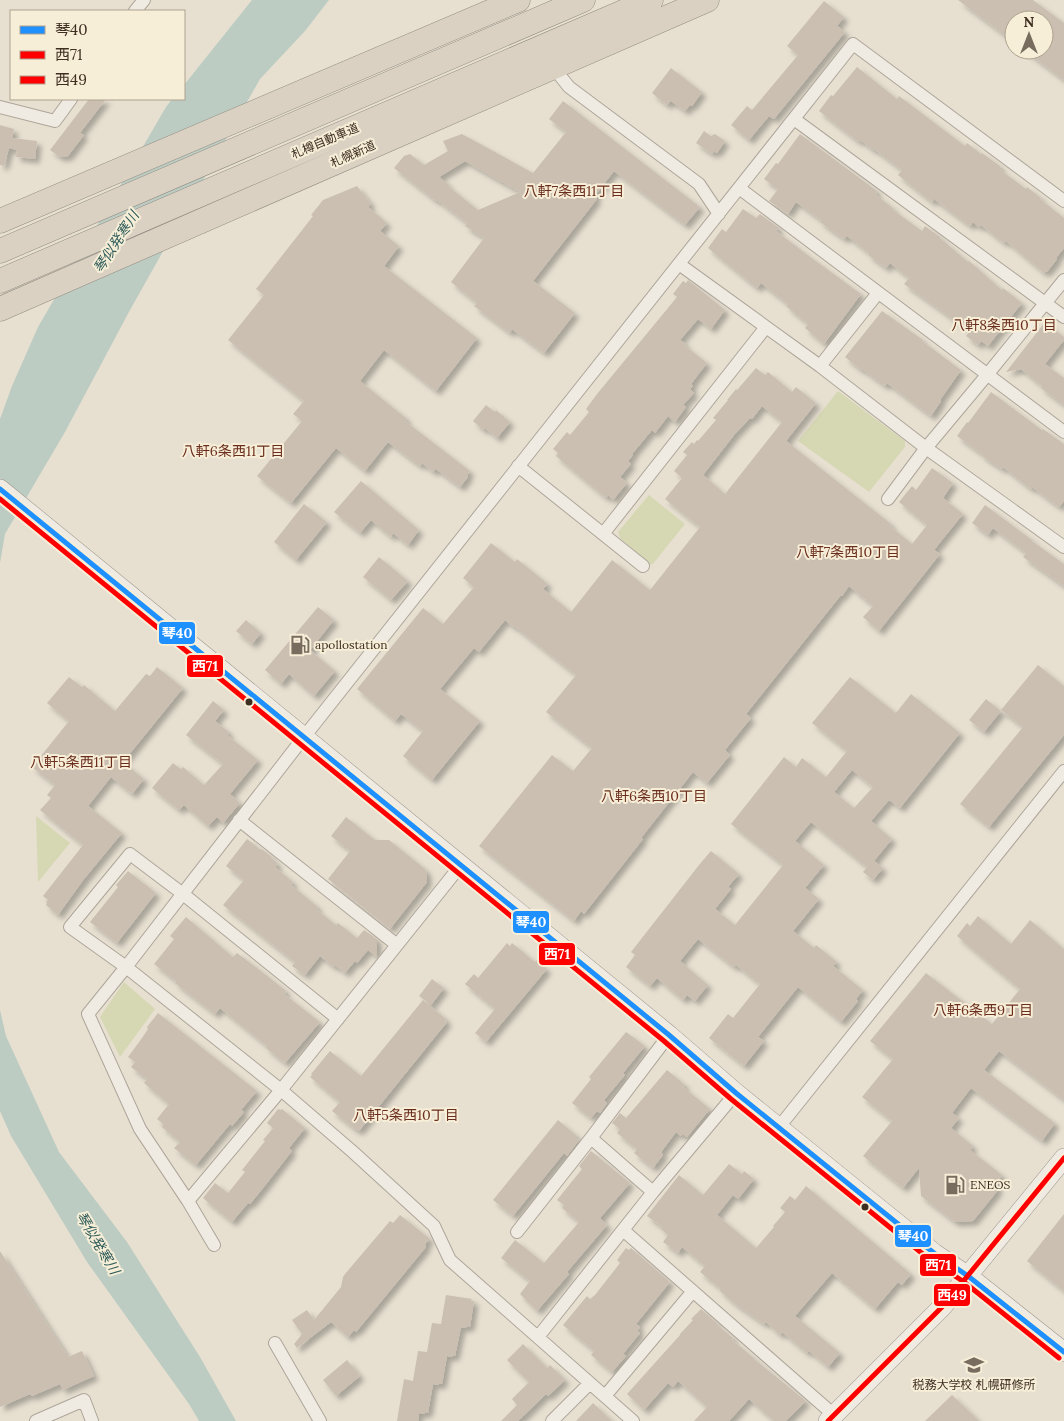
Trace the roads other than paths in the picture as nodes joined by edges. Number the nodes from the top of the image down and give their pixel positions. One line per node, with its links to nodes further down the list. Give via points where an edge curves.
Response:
1 (518, 0): 12 (highway)
2 (584, 0): 13 (highway)
3 (651, 0): 16 (highway, 札樽自動車道)
4 (707, 0): 5 (highway, 札幌新道)
5 (554, 67): 11 (street, via 569,87 699,184); 19 (highway, 札幌新道)
6 (70, 100): 7 (street, via 55,121)
7 (0, 107)
8 (794, 119): 9 (street); 10 (street, via 853,44); 18 (street)
9 (739, 188): 11 (street); 17 (street)
10 (1064, 201)
11 (718, 214): 14 (street)
12 (0, 221)
13 (0, 251)
14 (679, 264): 21 (street); 26 (street)
15 (1064, 280): 18 (street)
16 (0, 281)
17 (878, 293): 22 (street); 23 (street)
18 (1045, 303): 20 (street); 23 (street)
19 (2, 308)
20 (1064, 317)
21 (766, 328): 22 (street); 29 (street)
22 (820, 366): 25 (street)
23 (987, 376): 24 (street); 25 (street)
24 (1064, 432)
25 (926, 448): 28 (street); 30 (street)
26 (518, 466): 29 (street); 32 (street)
27 (0, 489): 32 (main road)
28 (888, 499)
29 (603, 534): 31 (street)
30 (1064, 547)
31 (643, 566)
32 (304, 737): 34 (street); 35 (main road)
33 (1064, 771): 43 (street)
34 (239, 820): 36 (street); 37 (street)
35 (461, 865): 37 (street); 40 (main road)
36 (183, 894): 38 (street); 38 (street, via 130,854 70,928); 39 (street)
37 (397, 945): 39 (street)
38 (126, 967): 41 (street); 47 (street, via 88,1014 140,1129)
39 (338, 1019): 41 (street)
40 (669, 1035): 42 (main road); 44 (street)
41 (281, 1090): 47 (street); 53 (street, via 434,1226 450,1260)
42 (736, 1093): 43 (main road); 46 (street)
43 (779, 1128): 51 (main road, via 934,1253)
44 (591, 1138): 46 (street); 49 (street)
45 (1064, 1158): 51 (main road)
46 (653, 1192): 48 (street)
47 (188, 1202): 50 (street)
48 (623, 1230): 52 (street); 53 (street)
49 (517, 1232)
50 (214, 1245)
51 (968, 1276): 55 (main road); 58 (main road)
52 (693, 1291): 57 (street); 58 (street)
53 (538, 1337): 56 (street)
54 (275, 1343): 61 (street)
55 (1064, 1352)
56 (590, 1383): 57 (street); 62 (street)
57 (605, 1396): 63 (street)
58 (831, 1418)
59 (36, 1421): 60 (street, via 84,1400)
60 (92, 1421)
61 (320, 1421)
62 (552, 1421)
63 (633, 1421)

